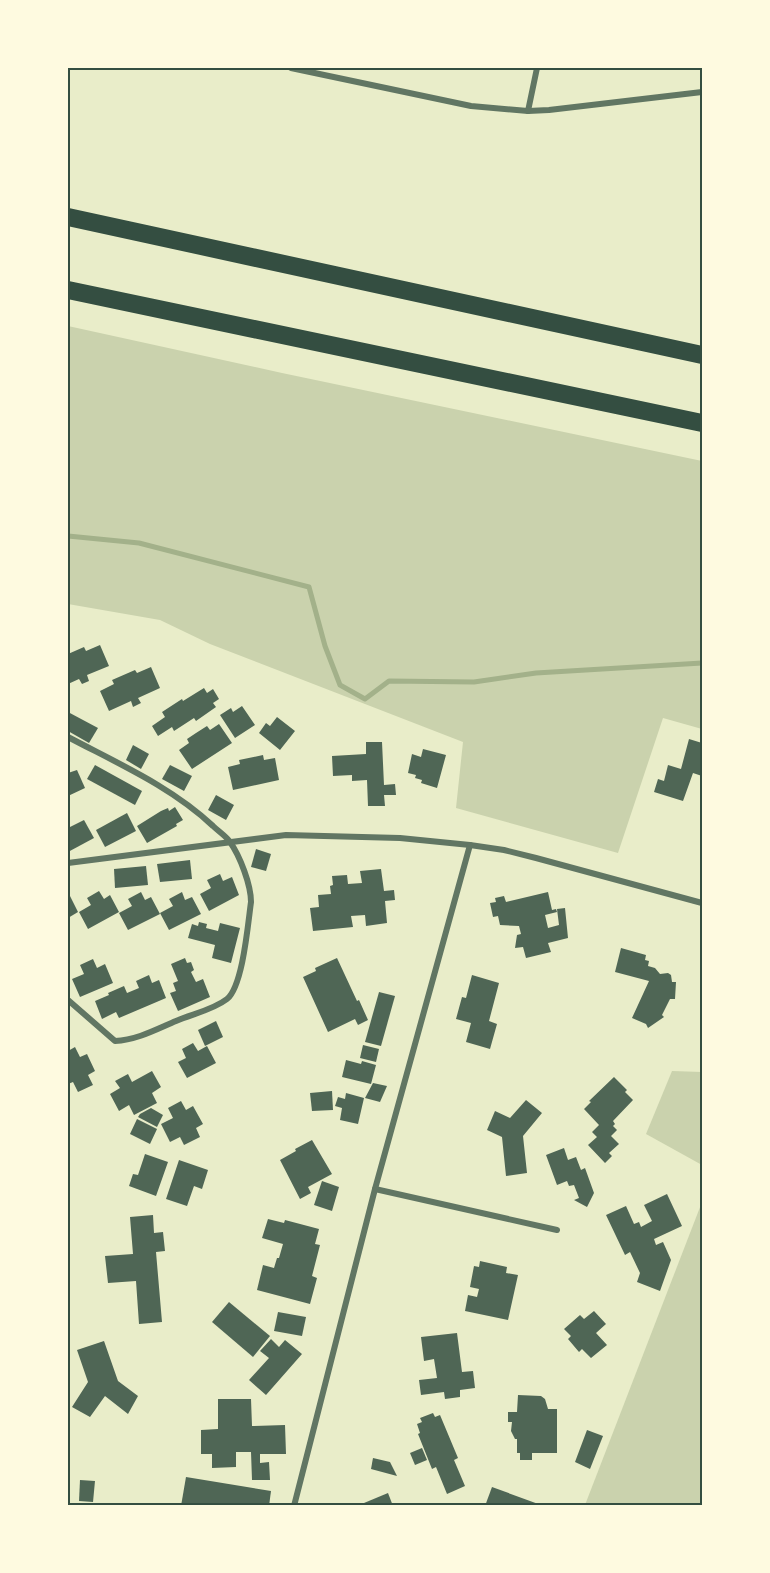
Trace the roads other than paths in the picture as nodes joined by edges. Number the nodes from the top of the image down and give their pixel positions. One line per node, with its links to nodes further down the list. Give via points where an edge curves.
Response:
1 (291, 68): 4 (street, via 471,106)
2 (537, 68): 4 (street)
3 (702, 92): 4 (street)
4 (528, 111)
5 (68, 217): 7 (highway)
6 (68, 290): 8 (highway)
7 (702, 355)
8 (702, 423)
9 (68, 737): 10 (street, via 178,798)
10 (229, 841): 11 (street, via 286,835 400,838); 12 (street); 14 (street, via 247,876 251,894 242,962 231,995 136,1037 116,1041)
11 (470, 845): 13 (street, via 536,858); 15 (street)
12 (68, 863)
13 (702, 903)
14 (68, 1000)
15 (375, 1189): 16 (street); 17 (street)
16 (557, 1230)
17 (294, 1506)

